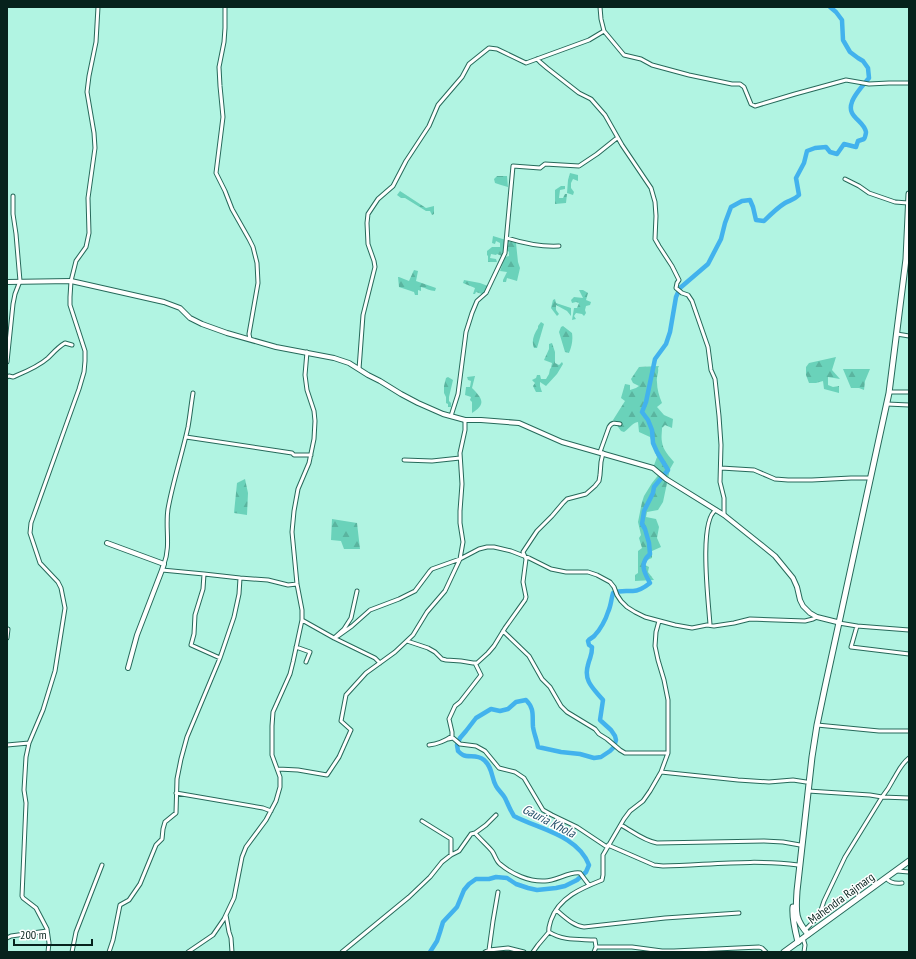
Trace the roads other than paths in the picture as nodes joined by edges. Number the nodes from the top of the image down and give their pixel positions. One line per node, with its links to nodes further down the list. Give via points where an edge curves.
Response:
1 (98, 7): 16 (street, via 96,42 87,92 95,148 88,198 89,233 86,247 76,261)
2 (225, 7): 19 (street, via 224,42 219,67 223,117 216,174 249,239 257,263 258,283)
3 (600, 7): 4 (street)
4 (604, 31): 5 (street, via 589,40); 6 (street, via 624,55 689,75 722,83 740,84 744,87 751,104 756,106 846,80 869,84)
5 (537, 58): 7 (street, via 546,68 591,99 605,115); 23 (street, via 526,63 497,49 489,48 469,64 462,77 438,105 429,126 393,186 378,199 368,214 368,244 375,268 363,315)
6 (909, 84)
7 (617, 138): 12 (street, via 579,166 513,166); 38 (street, via 651,188 655,202 656,239 679,280 676,288 688,295 692,301 708,347 719,416)
8 (845, 179): 11 (street, via 869,193 895,202)
9 (909, 194): 11 (main road)
10 (13, 196): 14 (street)
11 (908, 203): 17 (main road, via 906,259)
12 (507, 238): 13 (street, via 523,243); 30 (street, via 505,253 486,293 477,301 466,332 458,394)
13 (559, 246)
14 (20, 281): 15 (street); 16 (street); 22 (street, via 13,304)
15 (7, 282)
16 (71, 282): 19 (street, via 164,302 180,308 190,318 202,324); 73 (street, via 70,306 85,351 84,372 31,523 30,533 40,563 61,588 65,608 55,671)
17 (897, 334): 18 (street); 25 (main road)
18 (909, 336)
19 (250, 339): 21 (street, via 276,347)
20 (72, 345): 24 (street, via 65,343 26,372)
21 (307, 352): 23 (street, via 334,358); 35 (street, via 305,375 315,421)
22 (7, 362)
23 (359, 368): 30 (street, via 418,403)
24 (7, 377)
25 (890, 392): 26 (street); 28 (main road)
26 (909, 392)
27 (193, 393): 33 (street)
28 (887, 404): 29 (street); 39 (main road)
29 (909, 405)
30 (451, 416): 31 (street)
31 (465, 420): 34 (street, via 519,423 562,442); 36 (street)
32 (620, 424): 34 (street, via 614,423 609,427)
33 (186, 437): 35 (street); 45 (street, via 168,511 168,549)
34 (602, 453): 40 (street, via 653,468 666,480); 43 (street, via 599,481 586,494 563,502 537,531 523,552)
35 (311, 456): 49 (street, via 298,489 294,511 292,532)
36 (460, 458): 37 (street); 44 (street, via 460,522 463,542)
37 (404, 460)
38 (721, 468): 39 (street, via 754,470 775,479 788,480); 41 (street)
39 (870, 478): 54 (main road)
40 (716, 510): 41 (street); 55 (street, via 711,516 706,542)
41 (724, 515): 51 (street, via 774,556 793,578 803,606)
42 (107, 543): 45 (street)
43 (524, 556): 44 (street, via 489,547); 53 (street, via 551,569 597,575 610,582 627,607); 59 (street, via 526,559 523,582 526,597)
44 (460, 559): 61 (street, via 432,569 415,591 370,610); 62 (street, via 445,591)
45 (164, 564): 46 (street)
46 (162, 570): 47 (street); 69 (street, via 137,635)
47 (204, 574): 48 (street); 65 (street, via 191,645)
48 (240, 578): 49 (street); 65 (street, via 234,617)
49 (297, 584): 52 (street)
50 (356, 591): 61 (street, via 351,618)
51 (817, 617): 54 (street); 55 (street, via 806,620 750,619 734,624)
52 (302, 620): 61 (street); 63 (street)
53 (659, 621): 55 (street, via 692,628); 76 (street, via 655,646 668,700)
54 (838, 622): 56 (street); 70 (main road); 80 (main road, via 815,724)
55 (710, 625)
56 (857, 626): 58 (street); 64 (street, via 851,647)
57 (8, 629): 60 (street)
58 (909, 630)
59 (502, 631): 68 (street, via 488,654); 76 (street, via 529,656 542,679 567,712 596,729 625,753)
60 (7, 638)
61 (334, 638): 67 (street, via 375,658)
62 (407, 641): 67 (street); 68 (street, via 428,648 442,659)
63 (296, 647): 66 (street, via 310,652); 78 (street, via 290,674 273,712 272,755)
64 (909, 654)
65 (220, 658): 82 (street, via 187,737)
66 (306, 662)
67 (380, 663): 78 (street, via 366,673 346,696 341,721 351,730 339,757 327,775)
68 (476, 663): 72 (street, via 481,676 453,709 448,719 452,736)
69 (128, 668)
70 (817, 725): 71 (street, via 879,732); 81 (main road)
71 (909, 731)
72 (448, 739): 75 (street); 91 (street, via 453,738 460,744 476,746 485,751 499,768 515,772 524,778 543,810)
73 (29, 743): 74 (street); 105 (street, via 24,772 26,803 21,892 23,898 36,908)
74 (7, 745)
75 (429, 745)
76 (668, 753): 79 (street)
77 (909, 758): 83 (street)
78 (278, 769): 85 (street, via 280,786)
79 (660, 772): 80 (street, via 738,780); 88 (street, via 643,802 630,811)
80 (806, 782): 90 (main road)
81 (808, 791): 83 (street); 107 (main road, via 796,910 797,917)
82 (176, 793): 85 (street); 115 (street, via 176,813 165,822 162,839 156,845 140,884 129,900 120,905)
83 (882, 797): 84 (street); 107 (street, via 845,857 819,916)
84 (909, 798)
85 (271, 811): 104 (street, via 246,847 234,898)
86 (496, 815): 89 (street)
87 (422, 821): 92 (street, via 451,838)
88 (621, 825): 90 (street, via 646,840 657,843 764,841); 91 (street)
89 (475, 833): 92 (street, via 470,834 459,851); 100 (street, via 493,852 498,863 520,876 544,881 577,872)
90 (800, 845): 94 (main road)
91 (608, 846): 94 (street, via 654,865 663,866 753,862); 100 (street, via 603,855 602,880)
92 (451, 854): 118 (street, via 409,898)
93 (909, 861): 96 (main road, Mahendra Rajmarg)
94 (798, 865): 109 (main road, via 793,910 795,932)
95 (102, 866): 114 (street, via 76,932)
96 (896, 871): 97 (street); 98 (main road, Mahendra Rajmarg)
97 (909, 872)
98 (886, 878): 99 (street, via 889,882); 107 (main road, Mahendra Rajmarg)
99 (902, 883)
100 (589, 885): 102 (street, via 564,900)
101 (498, 892): 112 (street)
102 (556, 910): 103 (street, via 574,924 584,927); 106 (street)
103 (739, 913)
104 (226, 915): 116 (street, via 213,935); 117 (street)
105 (47, 931): 108 (street); 113 (street)
106 (549, 932): 110 (street, via 567,939 595,940); 121 (street)
107 (807, 932): 109 (main road, Mahendra Rajmarg)
108 (7, 938)
109 (801, 940): 125 (main road, Mahendra Rajmarg); 126 (street)
110 (596, 947): 111 (street); 122 (street)
111 (632, 947): 123 (street); 124 (street, via 674,951 759,947)
112 (489, 950): 119 (street); 120 (street, via 508,948)
113 (48, 952)
114 (72, 952)
115 (109, 952)
116 (188, 952)
117 (232, 952)
118 (342, 952)
119 (485, 952)
120 (524, 952)
121 (533, 952)
122 (594, 952)
123 (631, 952)
124 (766, 952)
125 (784, 952)
126 (804, 952)

